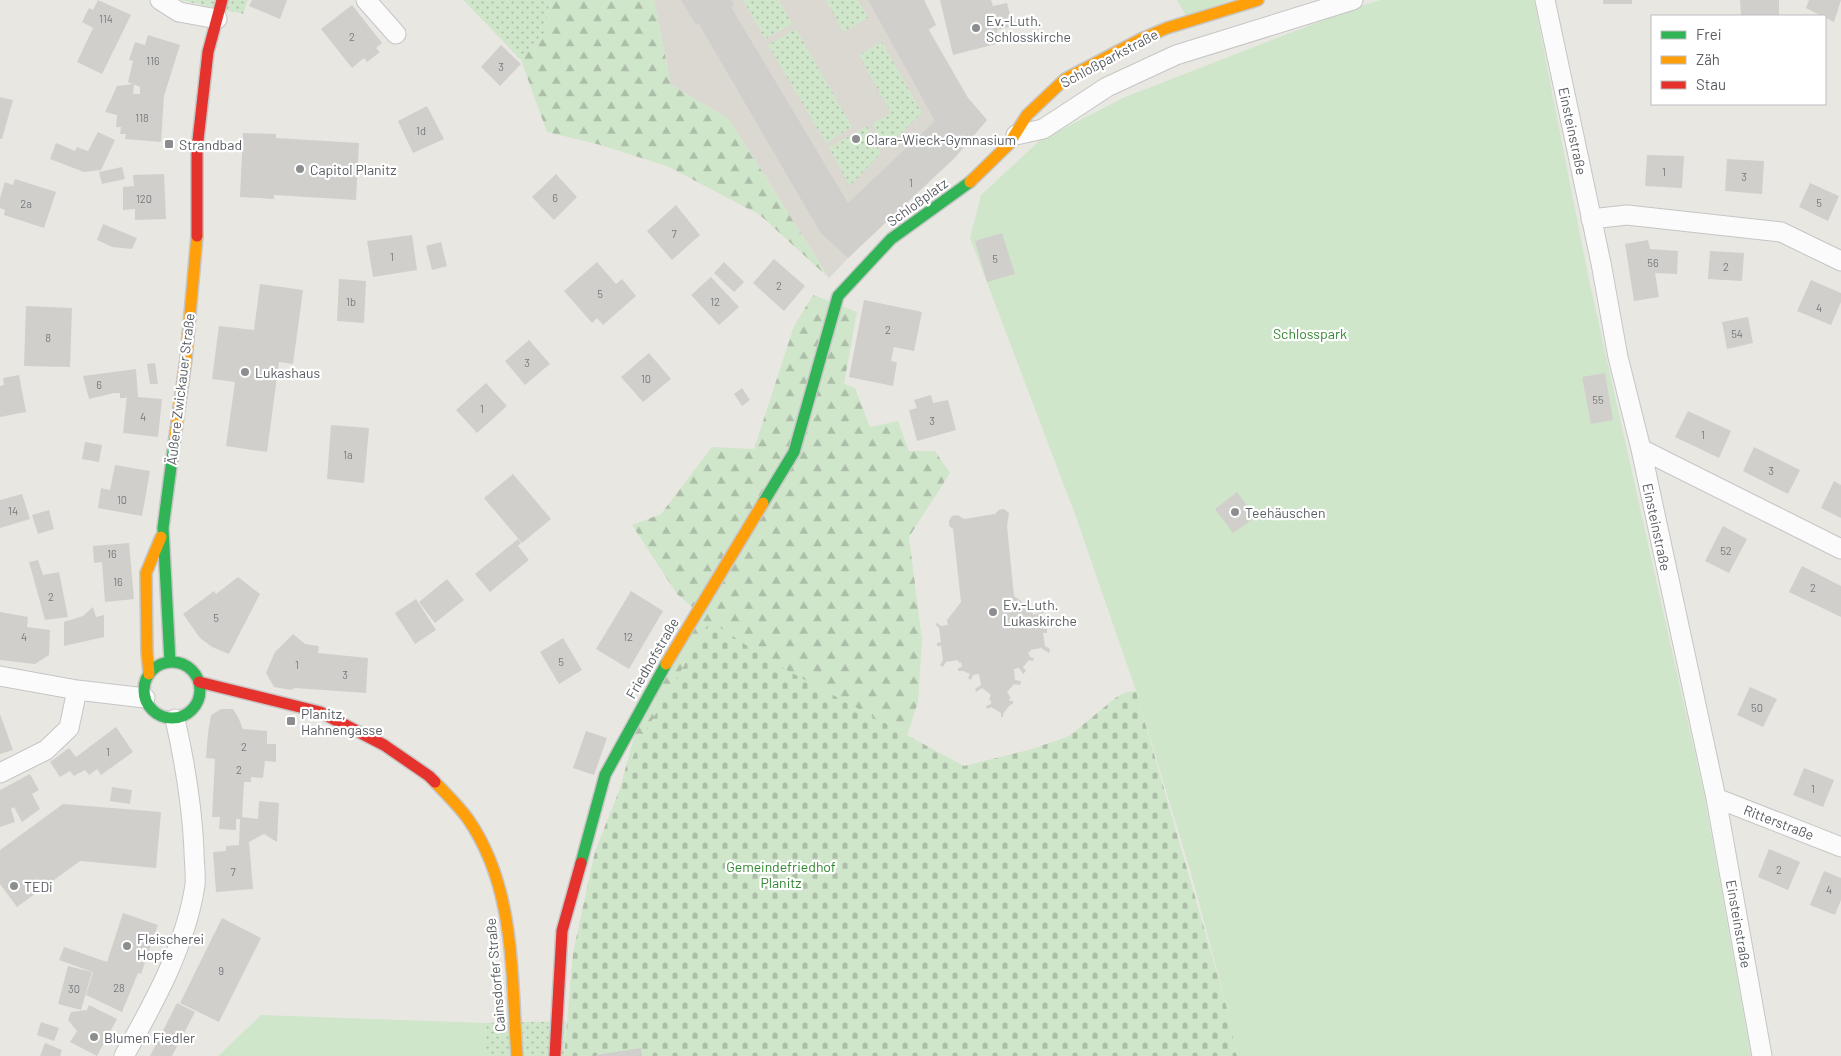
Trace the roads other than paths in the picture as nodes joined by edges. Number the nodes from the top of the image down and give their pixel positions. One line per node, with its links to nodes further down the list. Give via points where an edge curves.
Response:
1 (160, 0): 7 (street, via 179,12)
2 (222, 0): 7 (main road, Äußere Zwickauer Straße)
3 (366, 0): 8 (street)
4 (1258, 0): 9 (main road, Schloßparkstraße, via 1141,38 1065,79 1027,115)
5 (1353, 0): 9 (street, Schloßparkstraße, via 1176,55 1107,88 1043,129)
6 (1545, 0): 10 (street, Einsteinstraße)
7 (217, 18): 14 (main road, Äußere Zwickauer Straße, via 208,52 197,150 197,243 186,359)
8 (396, 34)
9 (1016, 135): 12 (main road, Schloßplatz, via 970,182 891,239)
10 (1591, 219): 11 (street, via 1627,215 1782,232); 13 (street, Einsteinstraße)
11 (1841, 261)
12 (838, 296): 28 (main road, Friedhofstraße, via 794,452 698,609 605,775 562,931)
13 (1640, 449): 15 (street); 24 (street, Einsteinstraße)
14 (163, 534): 16 (main road, Äußere Zwickauer Straße); 17 (main road, Äußere Zwickauer Straße, via 146,573)
15 (1841, 549)
16 (170, 662): 17 (main road); 19 (main road, via 188,666)
17 (149, 674): 21 (main road, via 144,686)
18 (0, 676): 20 (street)
19 (199, 682): 22 (main road, via 201,690 196,706 184,717); 27 (main road, Cainsdorfer Straße, via 320,712 376,740 429,776 468,819 493,865 507,916)
20 (77, 690): 21 (street); 23 (street, via 69,728 46,750)
21 (145, 698): 22 (main road, via 156,714)
22 (175, 719): 26 (street, via 192,812 195,882 182,937)
23 (0, 773)
24 (1716, 798): 25 (street, Ritterstraße); 29 (street, Einsteinstraße)
25 (1841, 847)
26 (124, 1056)
27 (517, 1056)
28 (554, 1056)
29 (1762, 1056)

